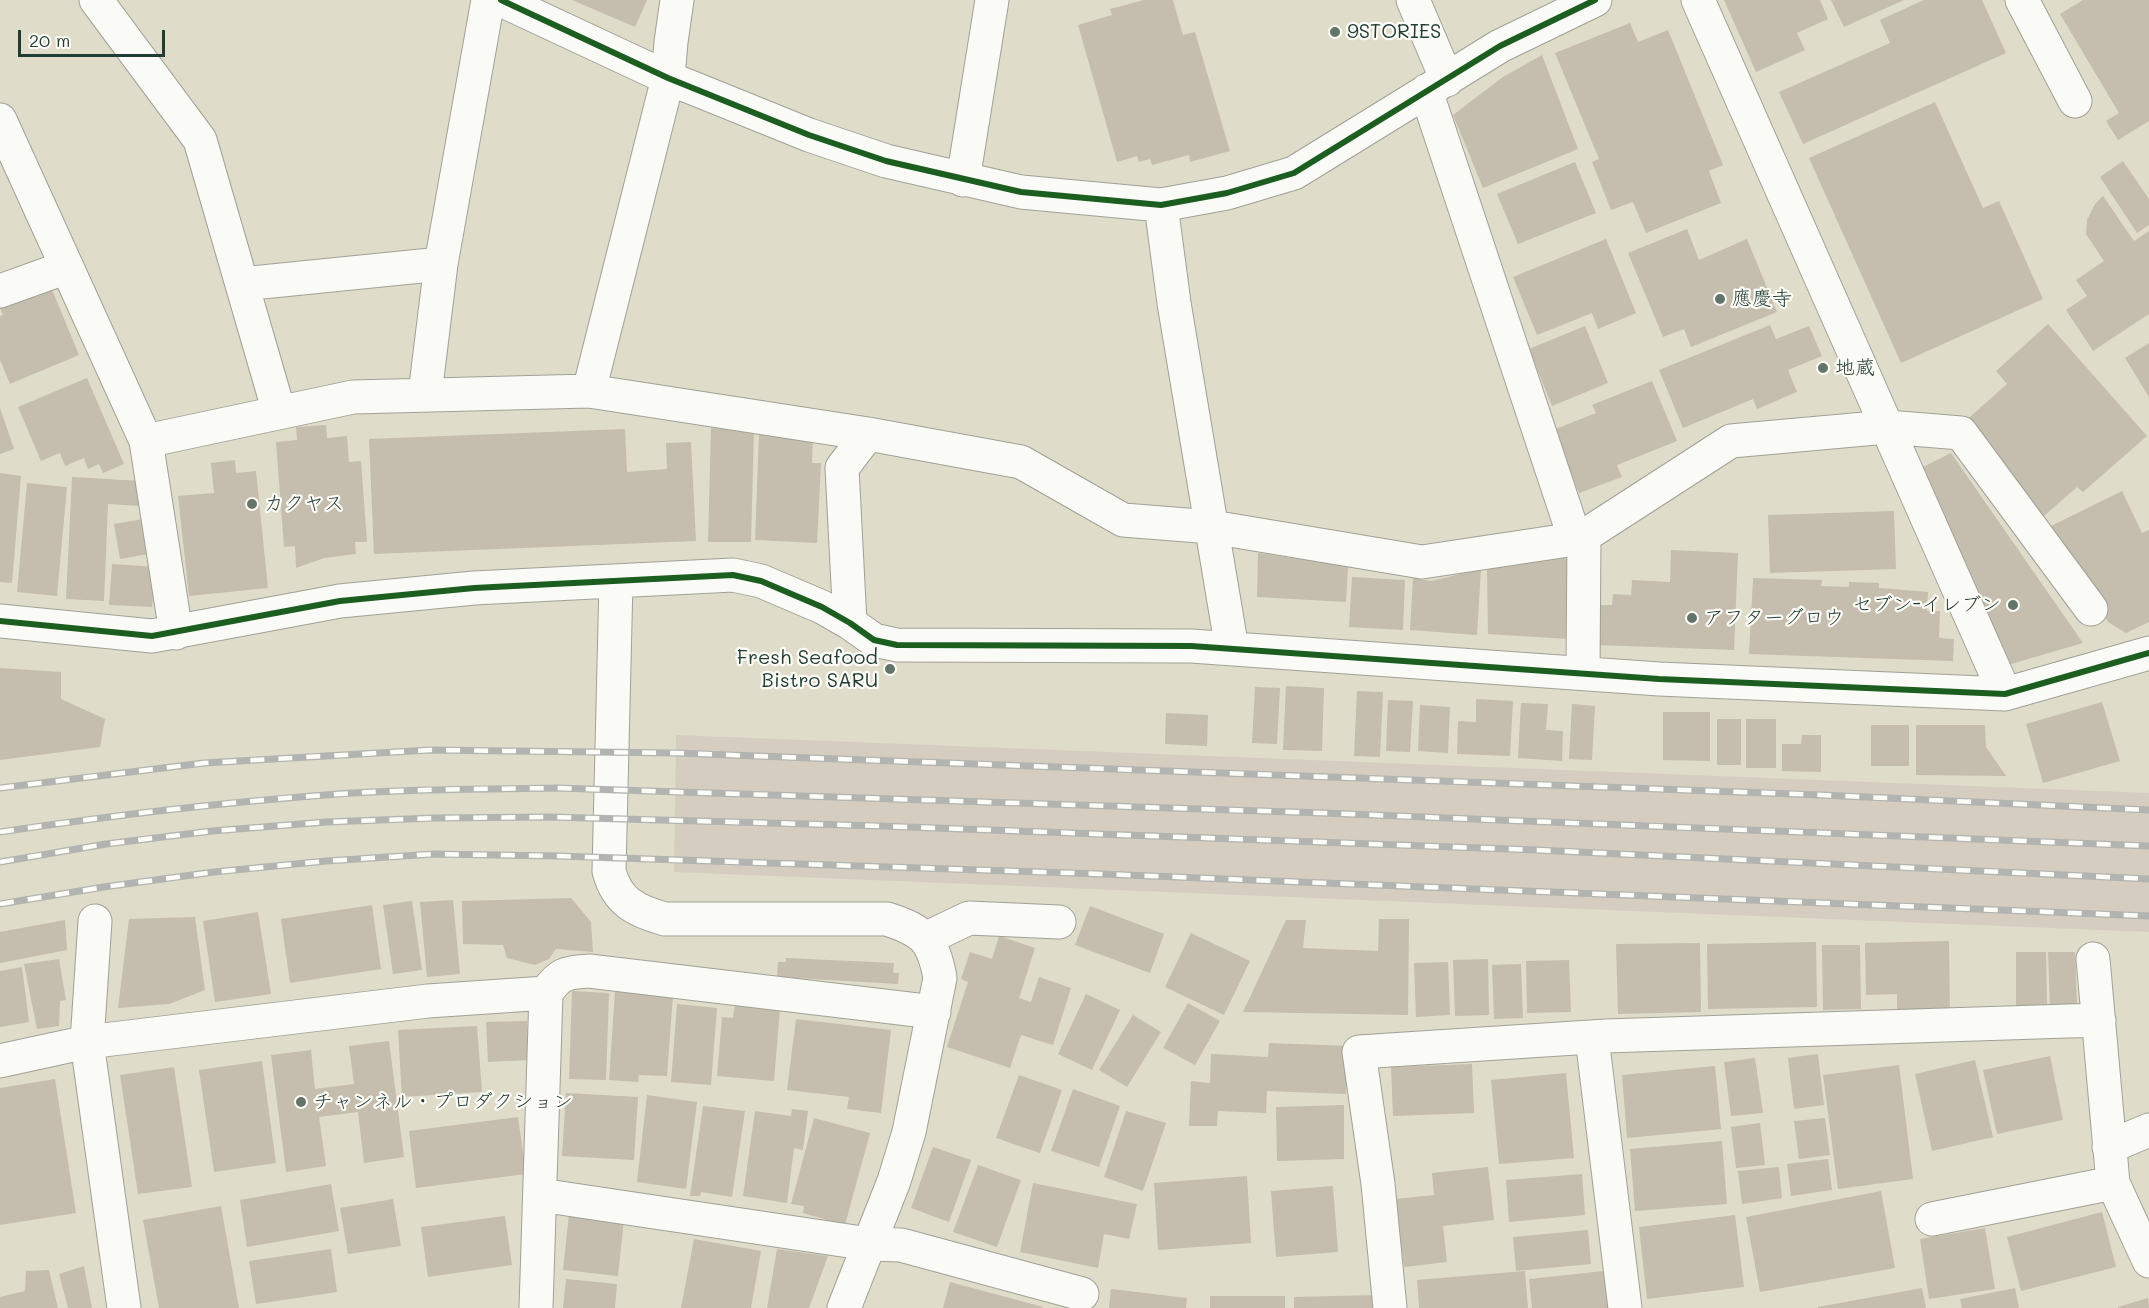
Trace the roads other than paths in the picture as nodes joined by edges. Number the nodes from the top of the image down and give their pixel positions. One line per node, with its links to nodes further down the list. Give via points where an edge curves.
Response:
1 (96, 0): 18 (street, via 200,140)
2 (488, 0): 16 (street)
3 (501, 0): 10 (street)
4 (677, 0): 10 (street)
5 (992, 0): 14 (street)
6 (1413, 0): 11 (street)
7 (1594, 0): 11 (street, via 1500,46)
8 (1698, 0): 23 (street)
9 (2022, 0): 12 (street)
10 (668, 78): 14 (street, via 808,135 886,161); 20 (street)
11 (1437, 86): 15 (street, via 1294,173 1227,193); 27 (street)
12 (2075, 101)
13 (0, 120): 17 (street)
14 (963, 180): 15 (street, via 1021,192)
15 (1161, 205): 26 (street)
16 (441, 264): 18 (street); 21 (street)
17 (67, 267): 19 (street); 25 (street)
18 (242, 284): 22 (street)
19 (0, 291)
20 (589, 392): 21 (street); 24 (street)
21 (425, 394): 22 (street, via 353,397)
22 (279, 412): 25 (street)
23 (1887, 427): 27 (street, via 1731,441); 29 (street, via 1961,433); 36 (street)
24 (868, 434): 26 (street, via 1021,462 1123,520); 31 (street, via 842,468)
25 (146, 441): 32 (street)
26 (1212, 527): 27 (street, via 1422,562); 33 (street)
27 (1579, 537): 35 (street)
28 (616, 582): 31 (street, via 733,575 761,581); 32 (street, via 474,588 340,601); 39 (street, via 609,871 613,886 628,903 665,919 887,919 911,927)
29 (2091, 609)
30 (0, 621): 32 (street, via 152,636)
31 (850, 623): 33 (street, via 874,640 897,645)
32 (176, 633)
33 (1232, 649): 35 (street)
34 (2149, 653): 36 (street)
35 (1583, 674): 36 (street)
36 (2005, 694)
37 (95, 921): 45 (street)
38 (1059, 922): 39 (street, via 969,918)
39 (925, 939): 42 (street, via 936,958 940,978)
40 (2093, 959): 43 (street)
41 (546, 993): 42 (street, via 556,979 571,971 589,971); 45 (street, via 428,1001); 50 (street)
42 (934, 1012): 52 (street, via 909,1132)
43 (2099, 1020): 44 (street); 48 (street)
44 (1592, 1038): 58 (street, via 1359,1052); 59 (street)
45 (87, 1042): 46 (street); 55 (street)
46 (0, 1061)
47 (2149, 1130): 48 (street)
48 (2109, 1148): 49 (street)
49 (2113, 1183): 51 (street); 53 (street)
50 (540, 1195): 52 (street); 56 (street)
51 (1932, 1219)
52 (869, 1244): 54 (street, via 901,1245); 57 (street)
53 (2149, 1261)
54 (1082, 1294)
55 (124, 1308)
56 (536, 1308)
57 (844, 1308)
58 (1390, 1308)
59 (1625, 1308)

